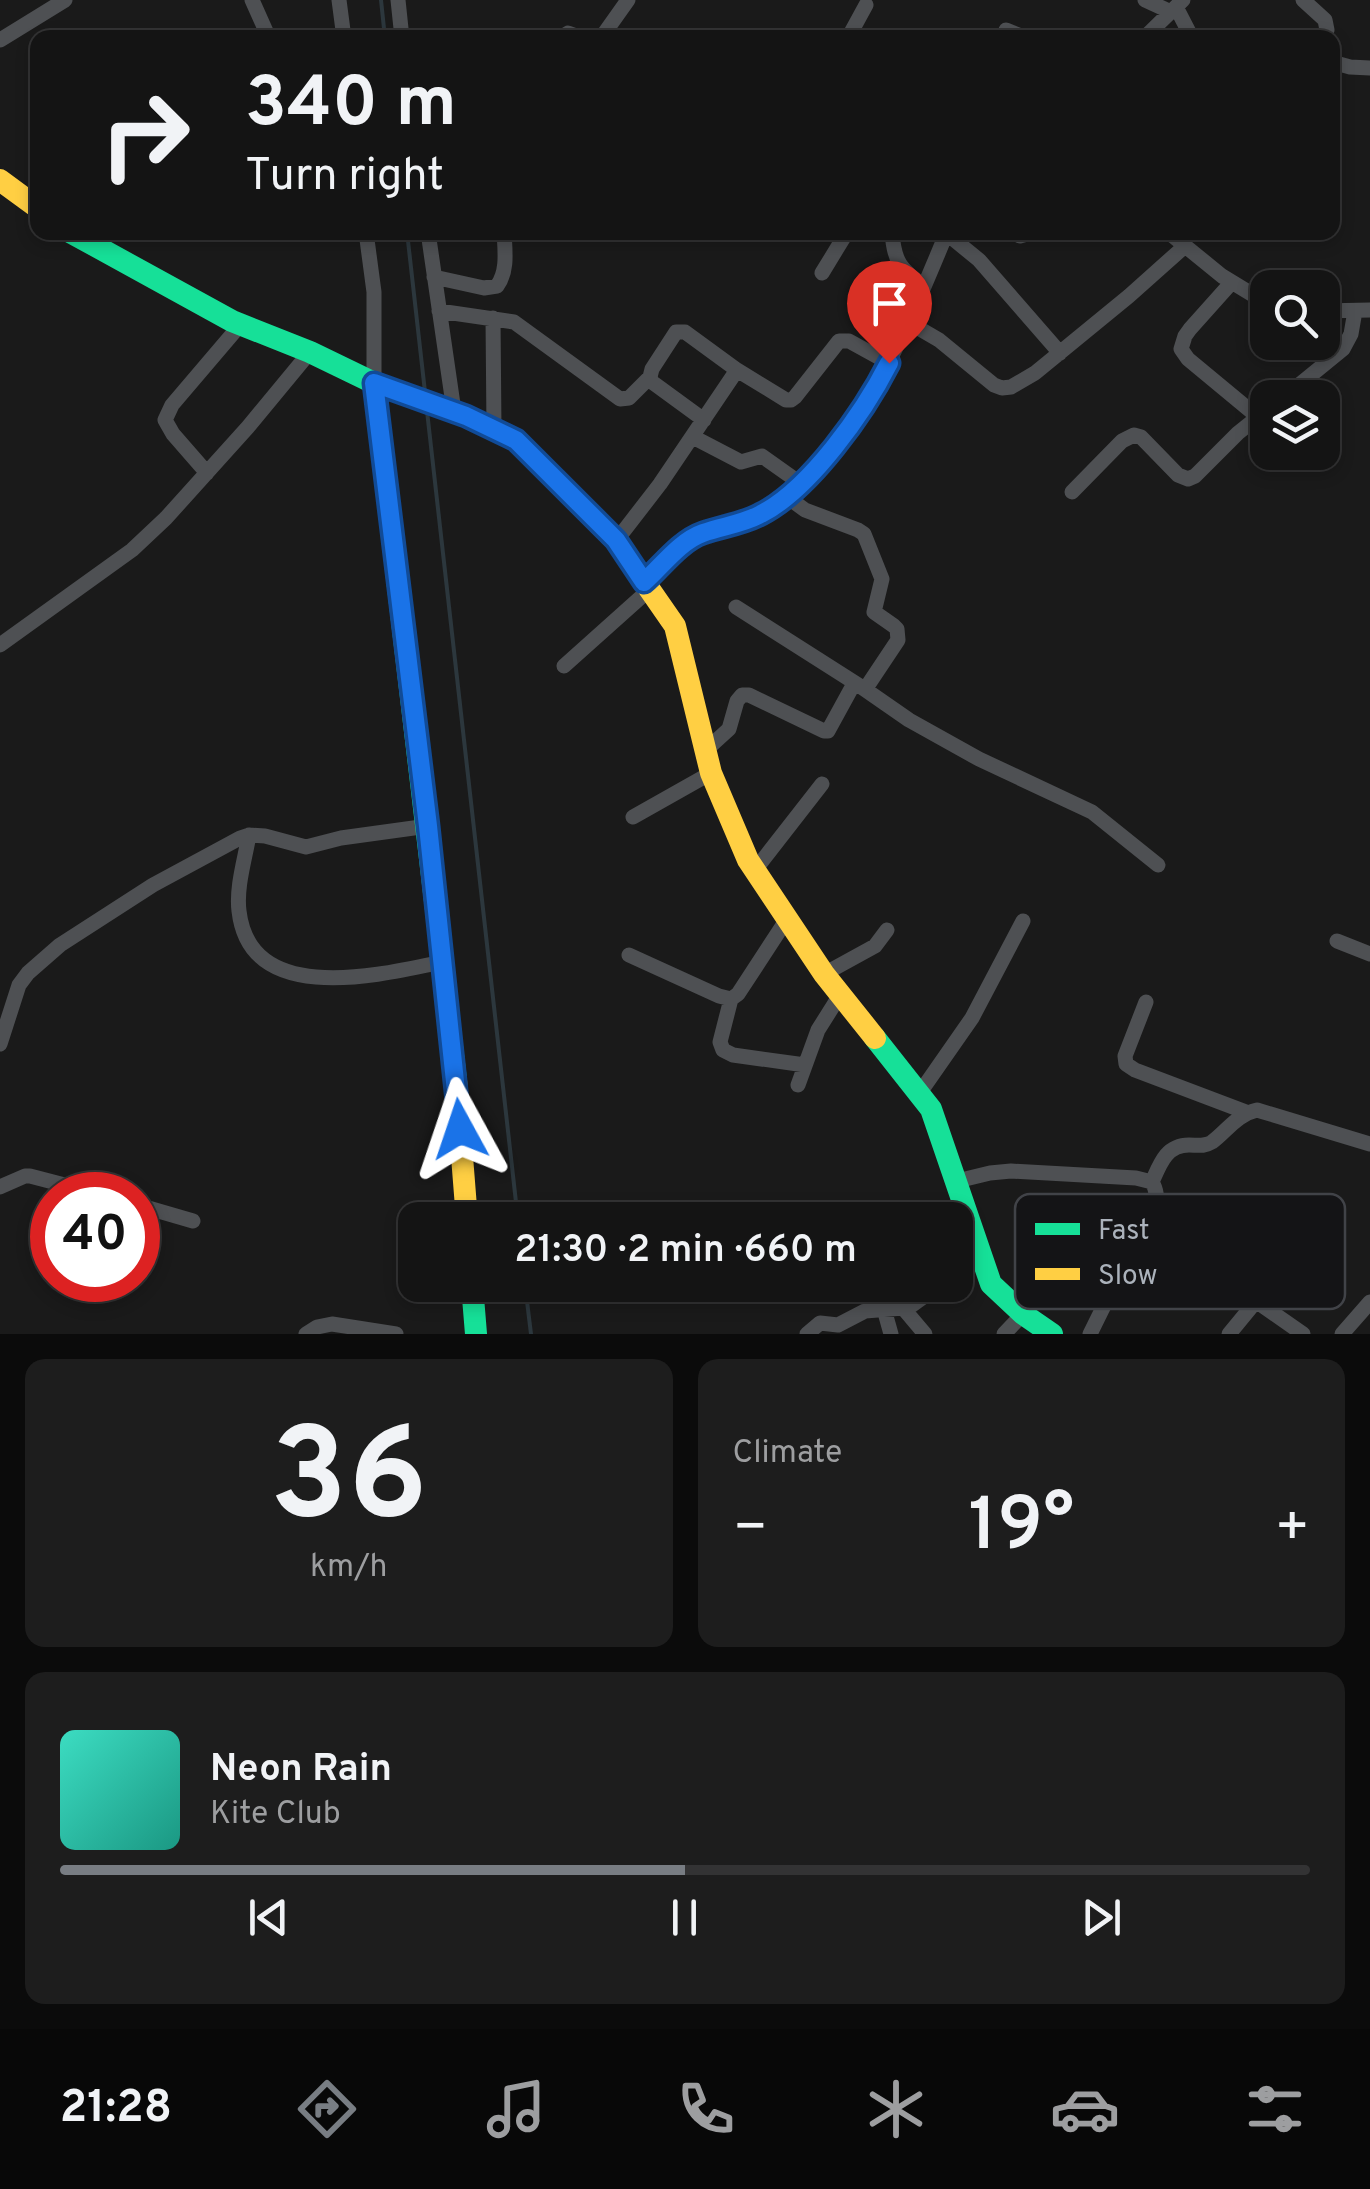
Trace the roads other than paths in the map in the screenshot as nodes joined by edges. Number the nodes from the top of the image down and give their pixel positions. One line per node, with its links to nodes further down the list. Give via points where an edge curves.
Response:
1 (65, 0): 18 (street)
2 (252, 0): 10 (street)
3 (340, 0): 11 (street)
4 (398, 0): 12 (street)
5 (628, 0): 13 (street)
6 (1145, 0): 9 (street)
7 (1303, 0): 17 (street)
8 (866, 4): 14 (street)
9 (1177, 6): 15 (street); 16 (street)
10 (265, 30)
11 (343, 30)
12 (401, 30)
13 (607, 30)
14 (852, 30)
15 (1152, 30)
16 (1188, 30)
17 (1328, 30)
18 (0, 40)
19 (1340, 64): 20 (street)
20 (1370, 68)
21 (2, 184): 22 (main road)
22 (30, 203)
23 (87, 240): 42 (main road)
24 (367, 240): 49 (street)
25 (429, 240): 34 (street)
26 (504, 240): 34 (street, via 497,286)
27 (841, 240): 33 (street)
28 (893, 240): 36 (street, via 900,267)
29 (944, 240): 36 (street)
30 (955, 240): 44 (street)
31 (1178, 240): 32 (street)
32 (1185, 246): 35 (street); 44 (street)
33 (822, 273)
34 (434, 277): 38 (street)
35 (1232, 282): 37 (street); 50 (street, via 1181,349)
36 (924, 287): 41 (street)
37 (1250, 293)
38 (439, 311): 40 (street); 51 (street)
39 (1362, 311): 48 (street, via 1342,350)
40 (493, 318): 47 (street, via 524,328 620,399); 54 (street)
41 (908, 322): 44 (street, via 1002,388 1023,382); 45 (street)
42 (241, 324): 43 (main road); 56 (street, via 167,413 168,427)
43 (310, 352): 49 (main road); 56 (street)
44 (1060, 353)
45 (889, 363): 46 (street, via 839,340 791,400); 57 (street, via 854,421)
46 (737, 370): 47 (street, via 680,331); 52 (street)
47 (650, 377): 52 (street)
48 (1304, 380)
49 (380, 385): 51 (main road); 70 (main road)
50 (1250, 404)
51 (449, 410): 54 (main road)
52 (704, 420): 55 (street)
53 (1250, 423): 58 (street, via 1188,480 1134,435)
54 (494, 430): 60 (main road, via 516,440)
55 (693, 437): 57 (street, via 741,462 762,456); 60 (street)
56 (207, 473): 63 (street, via 132,550)
57 (800, 483): 59 (street)
58 (1072, 492)
59 (786, 496): 61 (street, via 748,521 690,539); 65 (street, via 868,540 882,579 874,612 898,635)
60 (616, 540): 61 (main road)
61 (647, 586): 64 (street); 66 (main road, via 675,626)
62 (736, 607): 65 (street)
63 (0, 644)
64 (564, 666)
65 (863, 687): 66 (street, via 851,689 828,731 742,695 729,729); 72 (street, via 962,750 1100,817)
66 (706, 750): 67 (main road)
67 (712, 774): 69 (street); 73 (main road)
68 (822, 784): 73 (street)
69 (633, 816)
70 (428, 826): 71 (street, via 306,847); 80 (main road)
71 (250, 835): 80 (street, via 239,915 249,943 276,969 346,978); 85 (street, via 180,869 60,945 19,985)
72 (1158, 865)
73 (755, 870): 74 (main road)
74 (788, 920): 81 (main road); 83 (street)
75 (1023, 921): 88 (street, via 972,1018)
76 (887, 930): 81 (street, via 875,946)
77 (1338, 941): 78 (street)
78 (1370, 954)
79 (629, 956): 83 (street)
80 (442, 962): 96 (main road)
81 (824, 974): 82 (main road)
82 (840, 995): 86 (street); 88 (main road)
83 (732, 998): 86 (street, via 723,1050)
84 (1146, 1002): 89 (street, via 1126,1064)
85 (0, 1044)
86 (805, 1065): 87 (street)
87 (798, 1085)
88 (919, 1094): 92 (main road)
89 (1246, 1112): 90 (street, via 1272,1113); 93 (street, via 1208,1144 1171,1150)
90 (1370, 1144)
91 (30, 1178): 94 (street)
92 (957, 1181): 93 (street, via 1011,1171); 99 (main road)
93 (1152, 1182): 95 (street)
94 (0, 1187)
95 (1158, 1194)
96 (466, 1202)
97 (160, 1211): 98 (street)
98 (193, 1221)
99 (981, 1253): 100 (street); 105 (main road, via 991,1284)
100 (973, 1259)
101 (473, 1302): 115 (main road)
102 (873, 1302): 107 (street)
103 (917, 1302): 106 (street)
104 (1370, 1302): 124 (street)
105 (1015, 1306)
106 (904, 1308): 107 (street); 118 (street)
107 (884, 1309): 116 (street, via 838,1325 820,1323); 117 (street)
108 (1018, 1309): 112 (main road)
109 (1103, 1309): 121 (street)
110 (1250, 1309): 122 (street)
111 (1270, 1309): 123 (street)
112 (1023, 1314): 119 (street); 120 (main road)
113 (306, 1334): 114 (street, via 332,1324)
114 (396, 1334)
115 (476, 1334)
116 (808, 1334)
117 (891, 1334)
118 (925, 1334)
119 (1004, 1334)
120 (1052, 1334)
121 (1090, 1334)
122 (1229, 1334)
123 (1302, 1334)
124 (1342, 1334)

